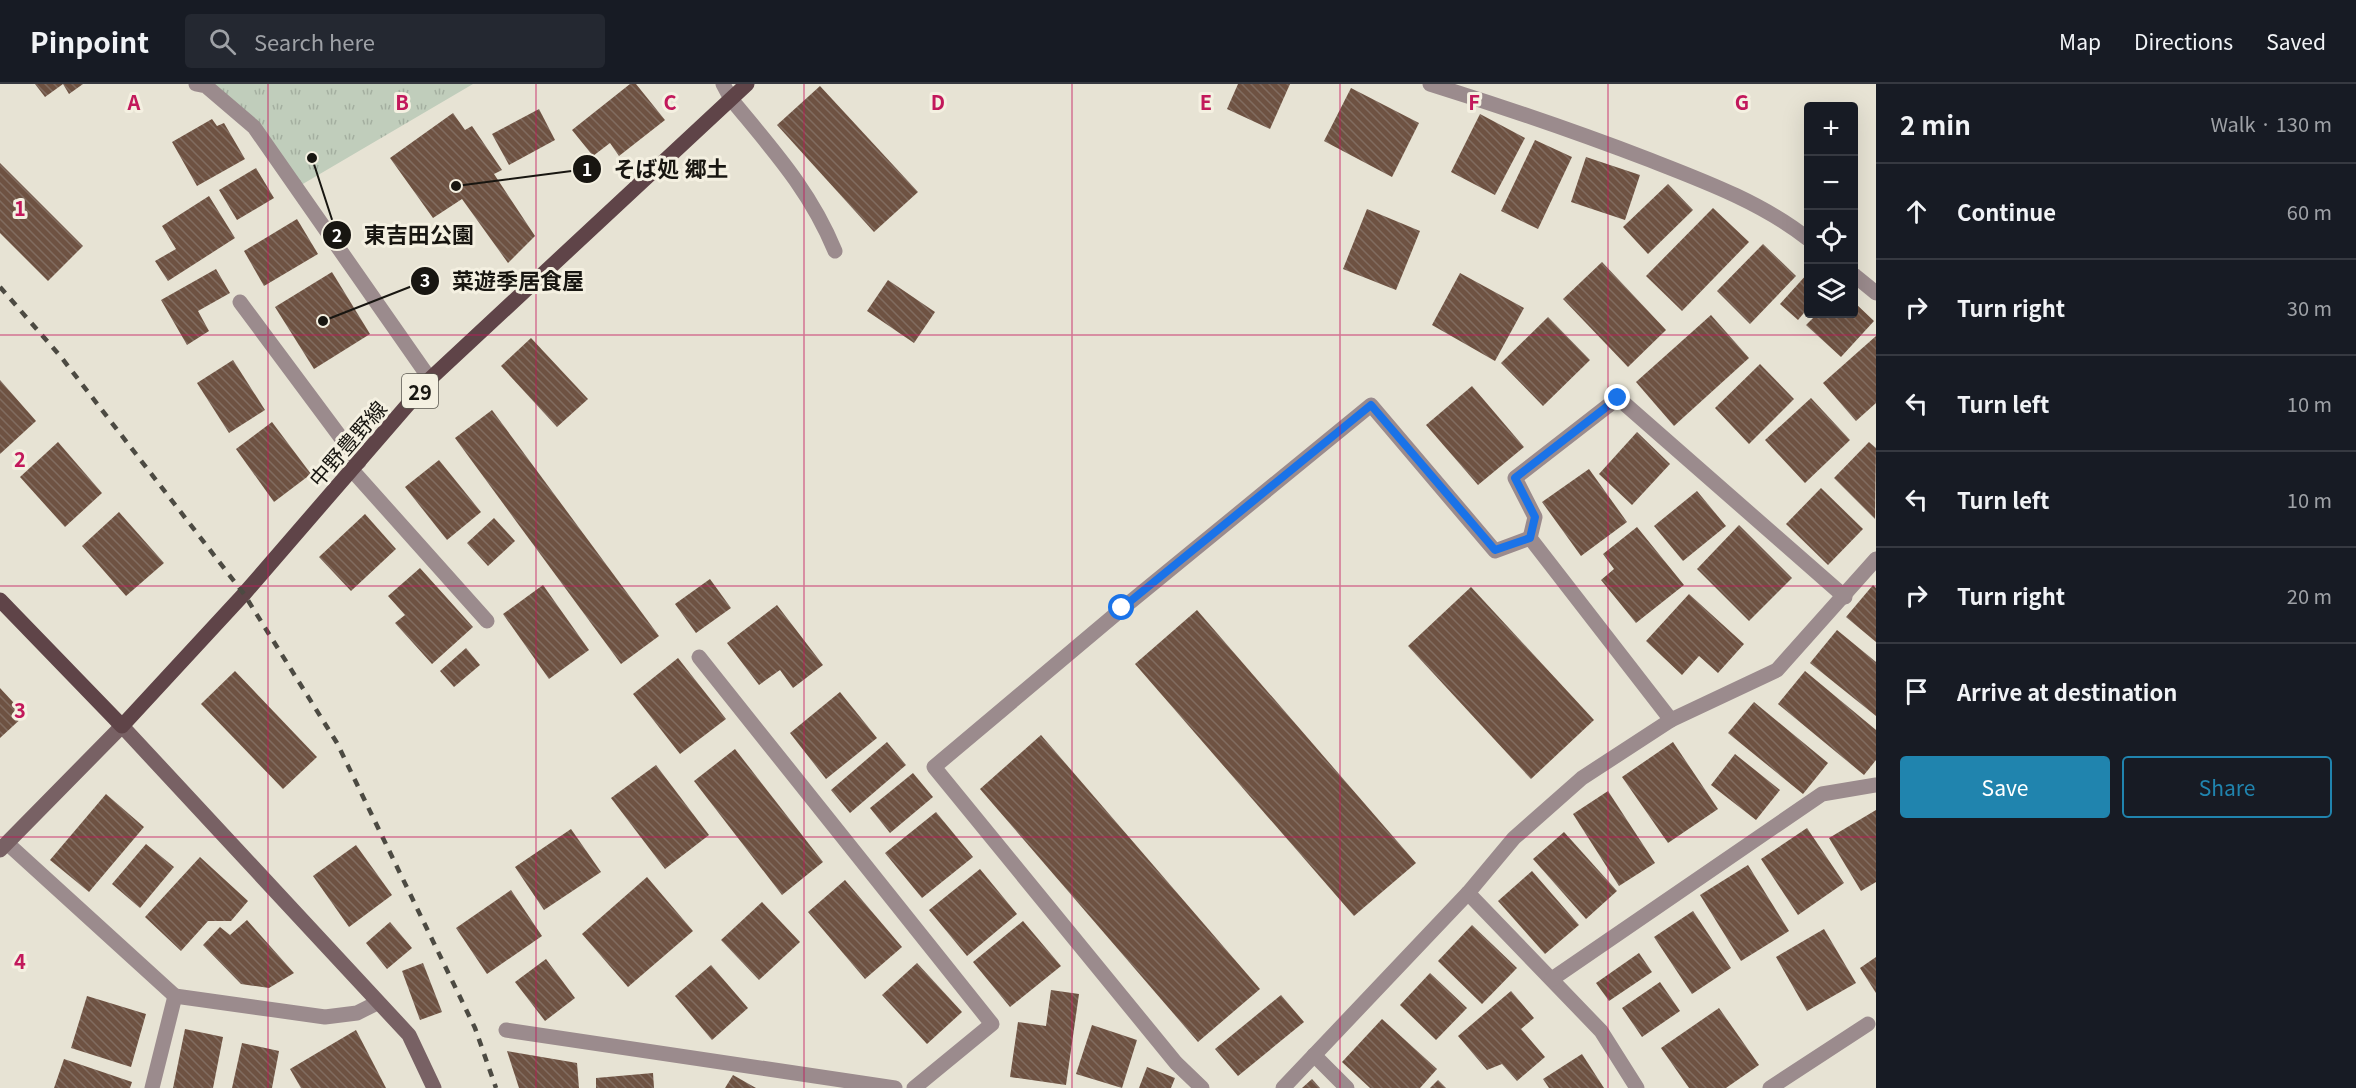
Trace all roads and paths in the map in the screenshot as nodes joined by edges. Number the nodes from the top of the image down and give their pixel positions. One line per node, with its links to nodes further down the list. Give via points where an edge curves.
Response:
1 (196, 84): 11 (street, via 206,86 254,127)
2 (723, 84): 5 (street)
3 (747, 84): 5 (main road, 中野豊野線 / 29)
4 (1430, 84): 6 (street, via 1553,123 1704,181)
5 (731, 99): 7 (street, via 801,185); 11 (main road, 中野豊野線 / 29)
6 (1804, 235)
7 (835, 251)
8 (1858, 278): 9 (street)
9 (1876, 293)
10 (240, 302): 12 (street)
11 (430, 379): 12 (main road, 中野豊野線 / 29)
12 (355, 466): 17 (street); 20 (main road, 中野豊野線 / 29)
13 (1530, 538): 15 (street, via 1535,517 1515,478 1618,398); 19 (street); 34 (street, via 1495,550 1371,405 934,767 1168,1054)
14 (1876, 561): 15 (street)
15 (1845, 597): 19 (street, via 1777,670)
16 (0, 600): 20 (main road)
17 (487, 621)
18 (699, 657): 33 (street, via 992,1024)
19 (1671, 720): 23 (street, via 1582,778 1514,838)
20 (122, 726): 22 (street); 26 (street)
21 (1876, 785): 24 (street, via 1822,794)
22 (4, 847): 25 (street)
23 (1468, 893): 24 (street); 29 (street)
24 (1552, 979): 37 (street, via 1601,1031)
25 (175, 996): 26 (street, via 325,1017 357,1013); 30 (street)
26 (377, 1003): 31 (street, via 409,1035)
27 (1868, 1023): 38 (street)
28 (506, 1030): 32 (street)
29 (1314, 1055): 35 (street); 36 (street)
30 (152, 1088)
31 (434, 1088)
32 (895, 1088)
33 (914, 1088)
34 (1202, 1088)
35 (1283, 1088)
36 (1347, 1088)
37 (1637, 1088)
38 (1770, 1088)

